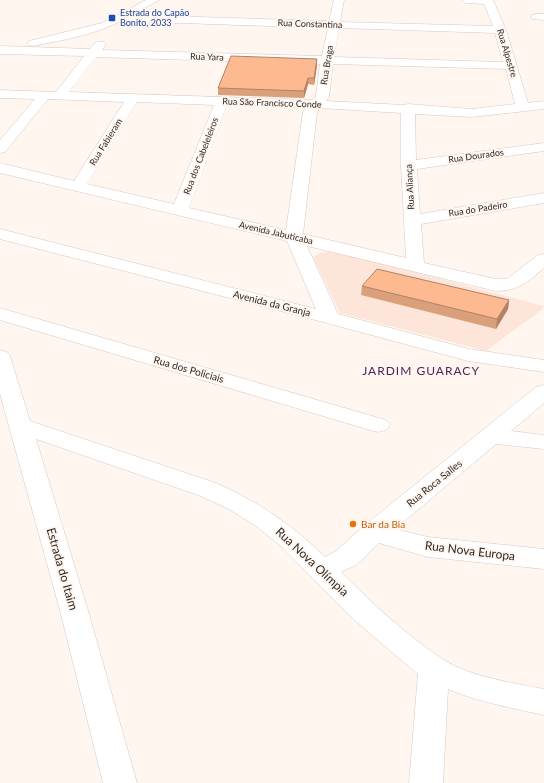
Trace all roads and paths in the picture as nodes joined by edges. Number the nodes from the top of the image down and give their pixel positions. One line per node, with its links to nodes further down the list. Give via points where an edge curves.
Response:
1 (154, 0): 5 (street)
2 (339, 0): 6 (street, Rua Braga)
3 (466, 0): 4 (street)
4 (488, 0): 7 (street, Rua Alpestre)
5 (117, 21): 6 (street, Rua Constantina); 8 (street, via 78,33); 9 (street)
6 (334, 25): 7 (street, Rua Constantina); 10 (street, Rua Braga)
7 (500, 30): 11 (street, Rua Alpestre)
8 (0, 50): 9 (street, Rua Yara)
9 (92, 53): 10 (street, Rua Yara); 14 (street)
10 (327, 60): 11 (street, Rua Yara); 17 (street, Rua Braga, via 322,98)
11 (511, 66): 20 (street, Rua Alpestre)
12 (0, 94): 13 (street, Rua São Francisco Conde)
13 (45, 95): 14 (street, Rua São Francisco Conde); 22 (street)
14 (60, 95): 15 (street, Rua São Francisco Conde)
15 (133, 98): 16 (street, Rua São Francisco Conde); 25 (street, Rua Fabieram)
16 (222, 101): 17 (street, Rua São Francisco Conde); 27 (street, Rua dos Cabeleleiros)
17 (316, 104): 19 (street, Rua São Francisco Conde); 30 (street, via 310,112)
18 (544, 105): 20 (street, Rua São Francisco Conde)
19 (408, 108): 20 (street, Rua São Francisco Conde, via 472,113); 23 (street, Rua Aliança)
20 (523, 108)
21 (544, 146): 23 (street, Rua Dourados)
22 (0, 149)
23 (409, 166): 28 (street, Rua Aliança)
24 (0, 168): 25 (street, Avenida Jabuticaba)
25 (78, 186): 27 (street, Avenida Jabuticaba)
26 (544, 198): 28 (street, Rua do Padeiro)
27 (180, 211): 30 (street, Avenida Jabuticaba)
28 (412, 220): 32 (street, Rua Aliança)
29 (0, 234): 34 (street, Avenida da Granja)
30 (294, 237): 32 (street, Avenida Jabuticaba); 34 (street)
31 (544, 259): 32 (street, Avenida Jabuticaba, via 514,282 504,285)
32 (415, 265)
33 (0, 314): 39 (street, Rua dos Policiais)
34 (330, 318): 36 (street, Avenida da Granja, via 468,355)
35 (0, 356): 37 (street, Estrada do Itaim)
36 (544, 366)
37 (4, 389): 40 (street, Estrada do Itaim)
38 (544, 392): 41 (street, Rua Roca Salles)
39 (378, 425)
40 (21, 426): 45 (street, Rua Nova Olímpia, via 193,484 236,502 292,541); 48 (street, Estrada do Itaim)
41 (491, 436): 42 (street); 43 (street, Rua Roca Salles)
42 (544, 442)
43 (374, 532): 44 (street, Rua Nova Europa, via 428,547); 45 (street, Rua Roca Salles, via 346,558)
44 (544, 559)
45 (322, 570): 46 (street, Rua Nova Olímpia, via 398,641)
46 (434, 669): 47 (street, Rua Nova Olímpia, via 466,683 510,696); 49 (street)
47 (544, 702)
48 (120, 783)
49 (426, 783)

